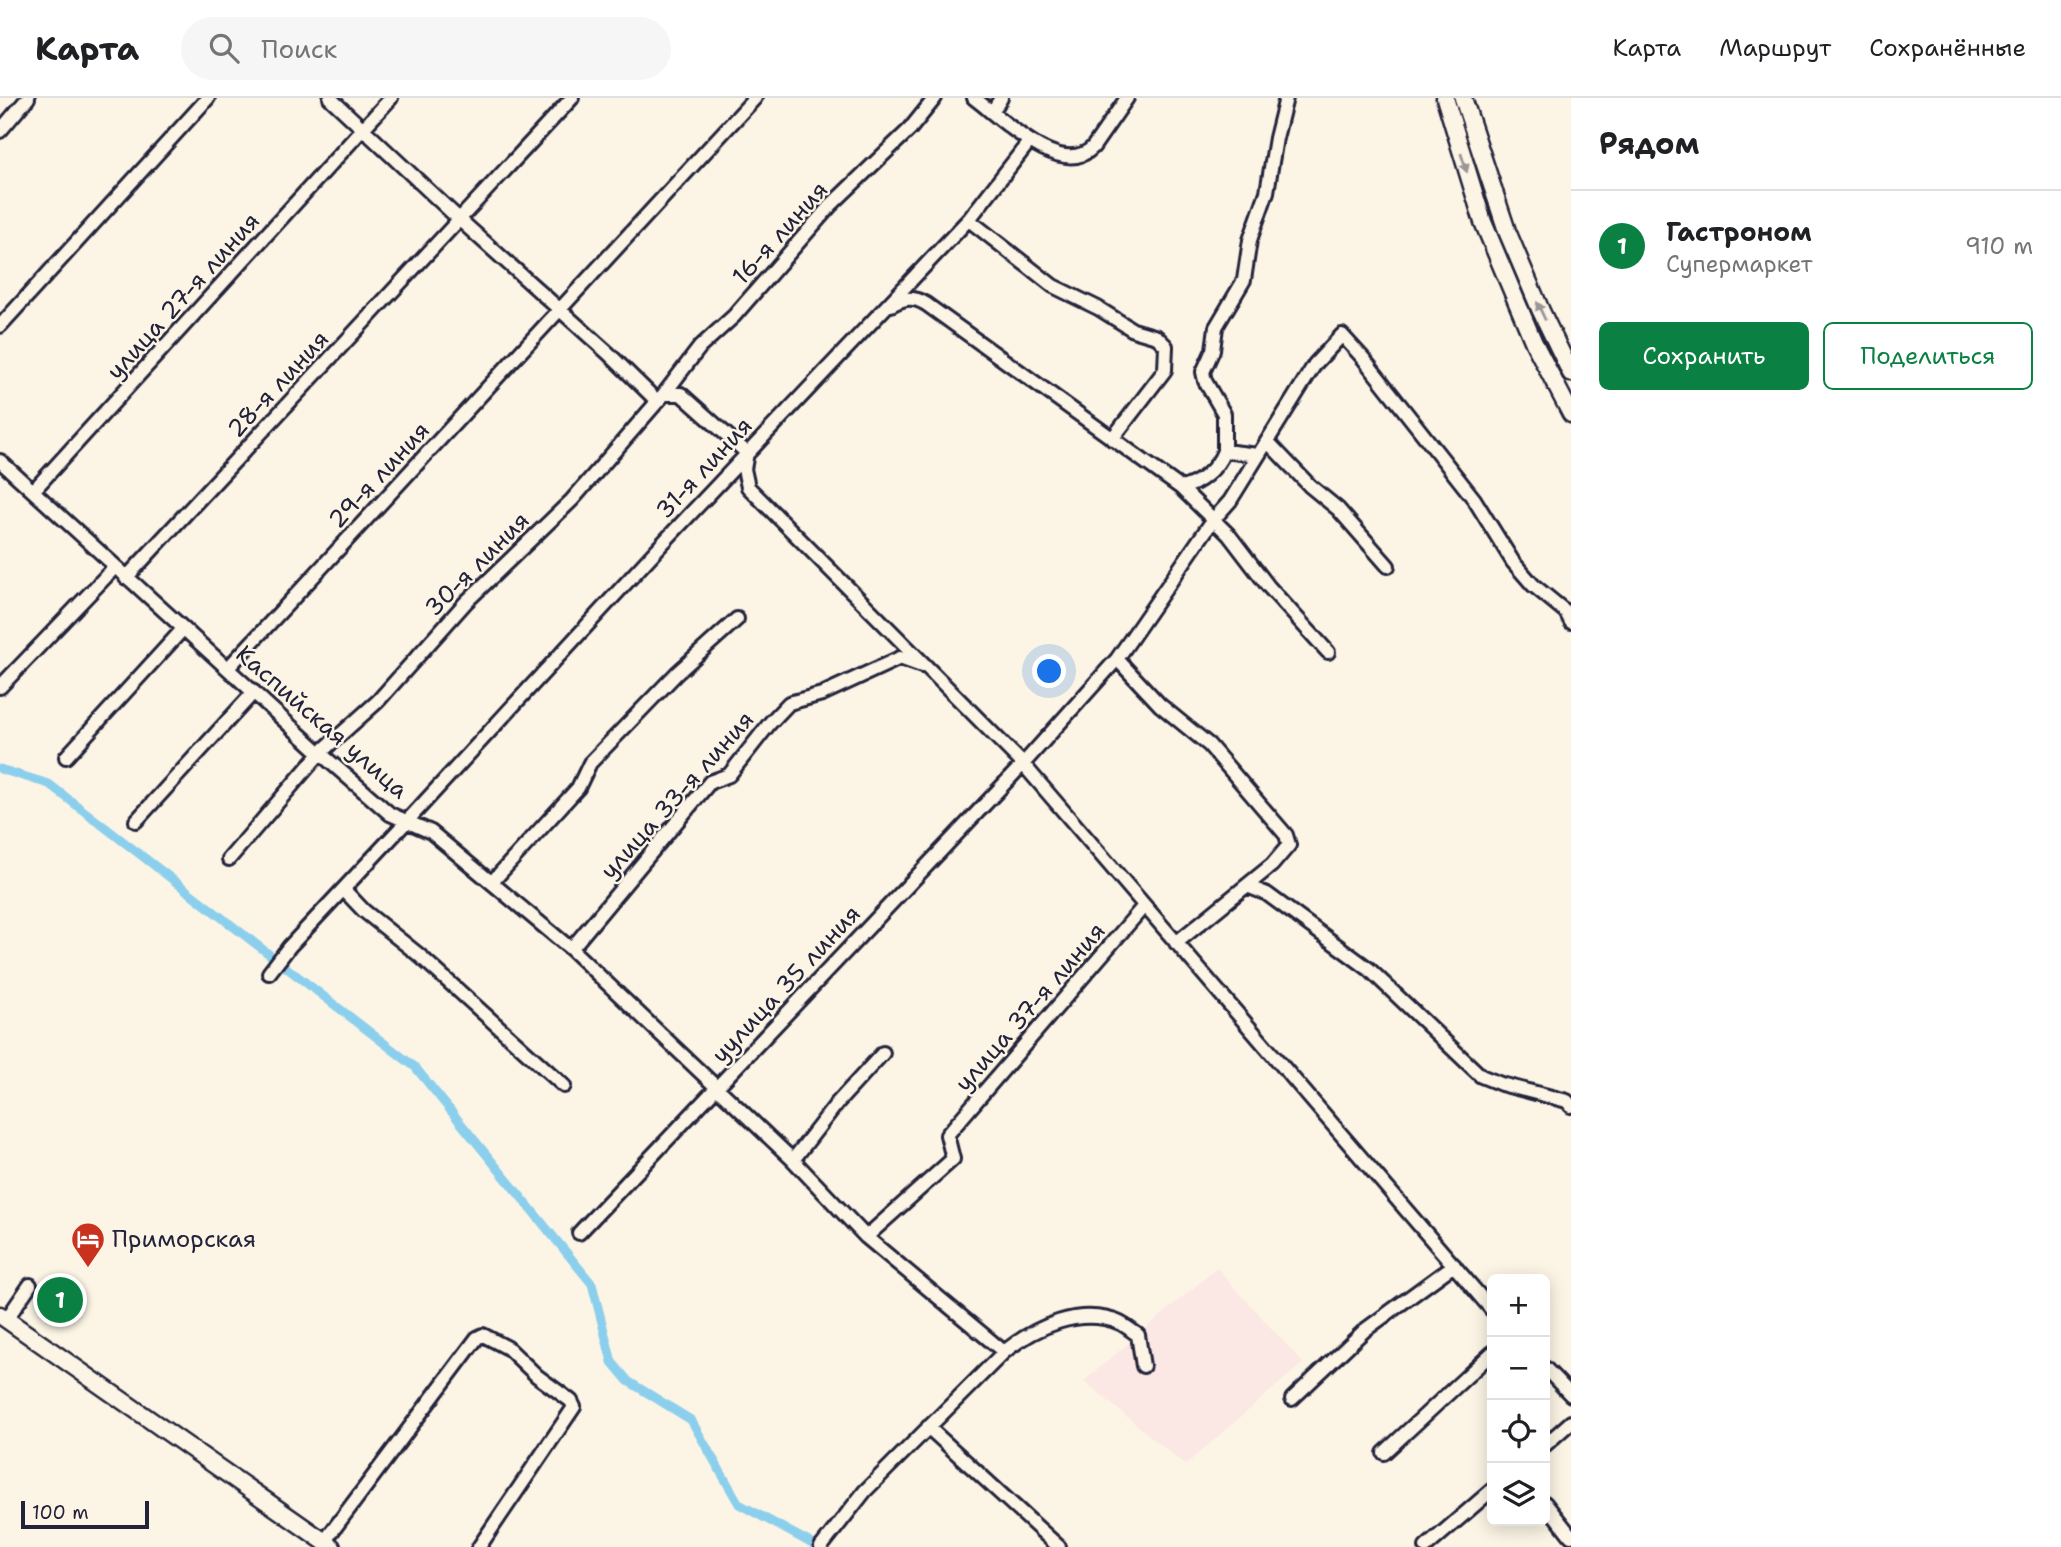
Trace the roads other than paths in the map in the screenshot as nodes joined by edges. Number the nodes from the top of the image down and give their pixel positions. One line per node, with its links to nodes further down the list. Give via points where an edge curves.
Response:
1 (208, 98): 22 (street)
2 (330, 98): 15 (street)
3 (391, 98): 15 (street, улица 27-я линия)
4 (572, 98): 18 (street, 28-я линия)
5 (755, 98): 20 (street, 29-я линия)
6 (935, 98): 24 (street, 16-я линия, via 700,347)
7 (975, 98): 14 (street)
8 (1001, 98): 14 (street)
9 (1127, 98): 17 (street, via 1093,147 1080,156)
10 (1286, 98): 28 (street, via 1244,280 1216,327 1213,350 1203,372 1224,414)
11 (1445, 98): 25 (main road, one-way to 25, via 1483,222 1534,343)
12 (1464, 98): 23 (main road, one-way to 12, via 1507,231)
13 (25, 99): 16 (street)
14 (993, 111): 17 (street)
15 (363, 129): 18 (street); 33 (street, улица 27-я линия)
16 (0, 131)
17 (1029, 142): 19 (street, 31-я линия)
18 (460, 219): 20 (street); 37 (street, 28-я линия)
19 (969, 220): 21 (street, 31-я линия); 26 (street, via 1053,286 1133,330 1157,337 1166,346 1165,370)
20 (559, 308): 24 (street); 43 (street, 29-я линия)
21 (885, 309): 26 (street, via 902,299 919,300); 29 (street, 31-я линия)
22 (0, 326)
23 (1571, 373)
24 (660, 398): 29 (street, via 681,394); 47 (street, 30-я линия, via 572,500 466,602 378,701)
25 (1571, 414)
26 (1112, 439): 32 (street)
27 (1268, 442): 30 (street, уулица 35 линия); 35 (street, via 1338,509); 39 (street, уулица 35 линия, via 1315,364 1342,335 1474,499 1513,562)
28 (1224, 451): 30 (street); 32 (street, via 1215,468)
29 (747, 453): 44 (street, via 748,487); 50 (street, 31-я линия)
30 (1258, 455): 34 (street, уулица 35 линия)
31 (0, 461): 33 (street, Каспийская улица)
32 (1181, 488): 34 (street)
33 (33, 491): 36 (street, Каспийская улица)
34 (1213, 520): 41 (street); 42 (street, уулица 35 линия)
35 (1388, 566)
36 (115, 567): 37 (street, Каспийская улица); 45 (street)
37 (126, 578): 40 (street, Каспийская улица)
38 (737, 619): 53 (street, via 590,763 578,788)
39 (1571, 622)
40 (183, 629): 43 (street, Каспийская улица); 48 (street)
41 (1328, 652)
42 (1116, 659): 49 (street, уулица 35 линия); 54 (street, via 1160,705 1209,745 1286,835 1289,845 1282,855)
43 (228, 668): 46 (street, Каспийская улица)
44 (933, 671): 49 (street); 58 (street, улица 33-я линия, via 900,658 822,694 789,703 729,775 710,782)
45 (0, 687)
46 (254, 692): 47 (street, Каспийская улица); 51 (street)
47 (320, 753): 50 (street, Каспийская улица, via 390,814); 52 (street, 30-я линия)
48 (66, 757)
49 (1023, 764): 56 (street); 62 (street, уулица 35 линия)
50 (408, 820): 53 (street, Каспийская улица, via 431,832); 55 (street, 31-я линия)
51 (136, 821)
52 (229, 859)
53 (492, 882): 58 (street, Каспийская улица)
54 (1247, 886): 57 (street); 63 (street, via 1267,894 1369,969 1481,1076)
55 (344, 890): 59 (street, 31-я линия); 61 (street)
56 (1144, 906): 57 (street); 66 (street, улица 37-я линия, via 947,1135 953,1159)
57 (1176, 943): 67 (street)
58 (571, 949): 62 (street, Каспийская улица)
59 (269, 973)
60 (883, 1053): 64 (street)
61 (564, 1086)
62 (718, 1087): 64 (street, Каспийская улица); 65 (street, уулица 35 линия)
63 (1571, 1106)
64 (793, 1160): 66 (street, Каспийская улица)
65 (579, 1233)
66 (866, 1237): 71 (street, Каспийская улица)
67 (1454, 1265): 69 (street); 76 (street, via 1365,1330)
68 (30, 1285): 70 (street)
69 (1487, 1304)
70 (3, 1317): 84 (main road)
71 (1004, 1352): 73 (street, via 1050,1324 1084,1316 1119,1322 1138,1335); 78 (street)
72 (1487, 1358): 80 (street)
73 (1143, 1366)
74 (1550, 1373): 75 (street)
75 (1571, 1395)
76 (1292, 1399)
77 (1571, 1422): 79 (street)
78 (928, 1427): 86 (street, via 865,1491); 87 (street)
79 (1550, 1441)
80 (1384, 1453)
81 (1487, 1494): 88 (street)
82 (1550, 1509): 83 (street)
83 (1571, 1536)
84 (328, 1544): 85 (street, via 483,1335 508,1348 574,1408)
85 (480, 1547)
86 (821, 1547)
87 (1059, 1547)
88 (1426, 1547)

